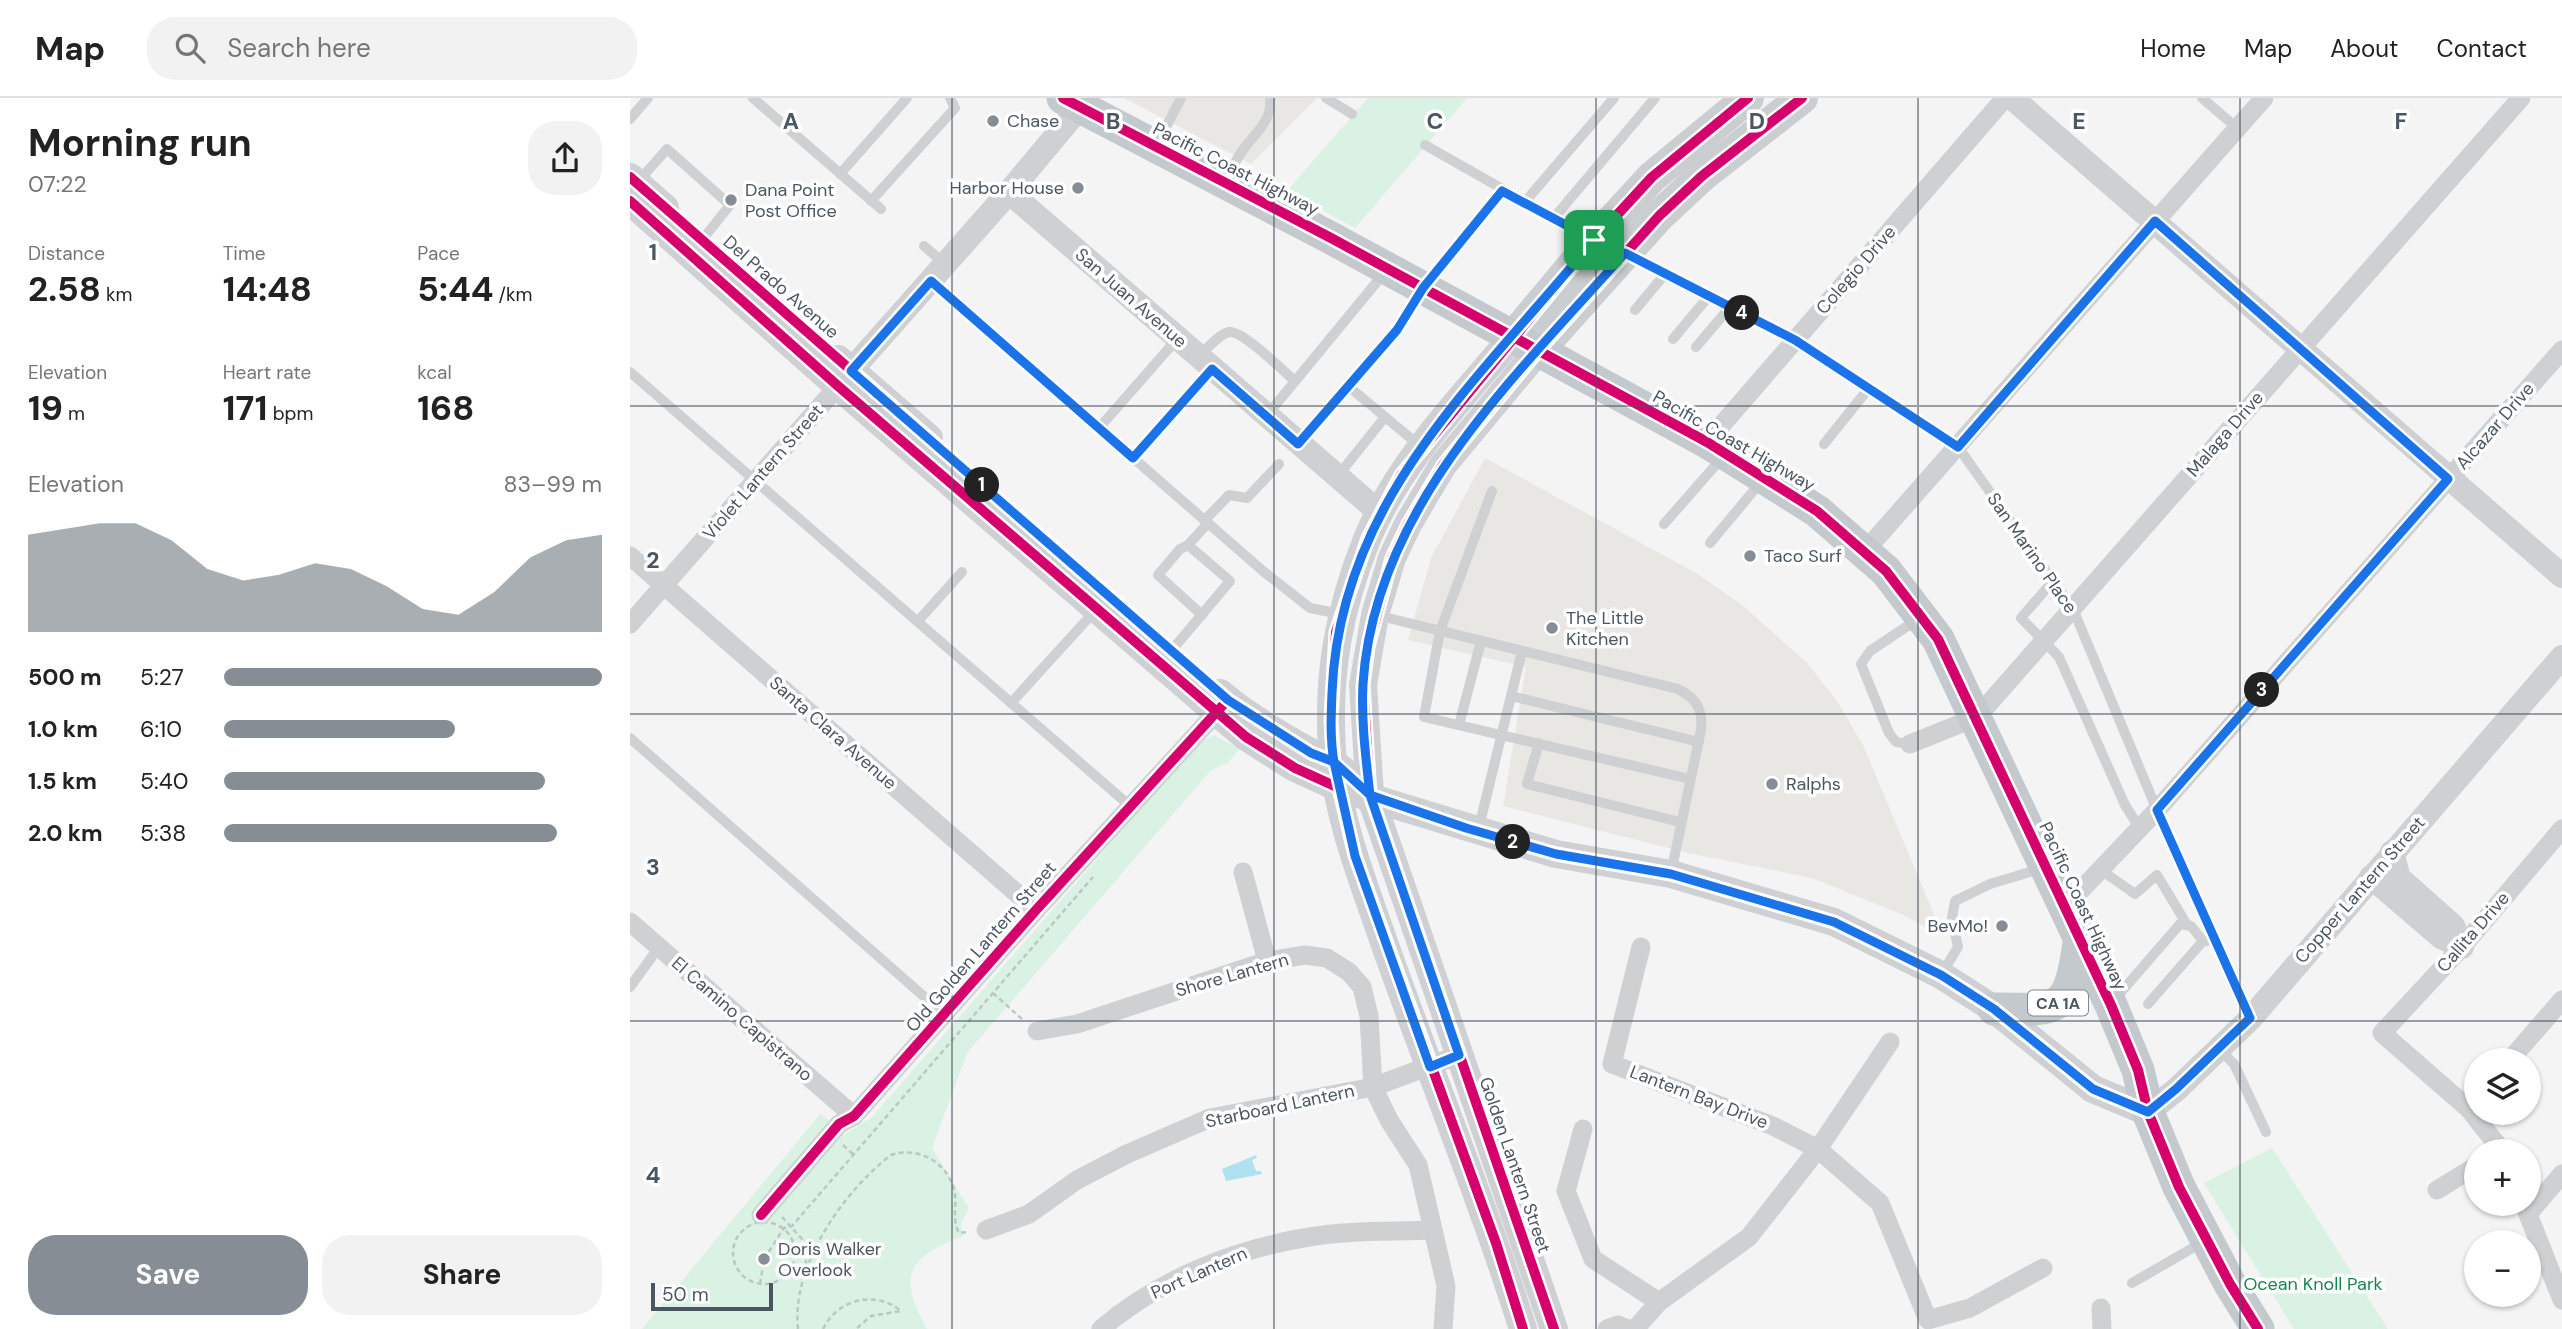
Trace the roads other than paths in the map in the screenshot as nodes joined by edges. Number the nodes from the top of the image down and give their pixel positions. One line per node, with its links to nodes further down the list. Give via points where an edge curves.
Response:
1 (649, 98): 19 (lane)
2 (753, 98): 24 (lane)
3 (907, 98): 24 (lane)
4 (950, 98): 29 (lane, via 955,108)
5 (1181, 98): 23 (lane)
6 (1270, 98): 25 (lane, via 1266,121 1241,151)
7 (1326, 98): 18 (lane)
8 (1614, 98): 30 (lane)
9 (1655, 98): 32 (lane)
10 (1802, 98): 21 (main road, Golden Lantern Street)
11 (2005, 98): 47 (street, Colegio Drive)
12 (2012, 98): 33 (street)
13 (2202, 98): 20 (lane)
14 (2264, 98): 20 (street)
15 (2521, 98): 50 (street, Malaga Drive)
16 (1077, 101): 23 (highway, Pacific Coast Highway); 28 (street, Violet Lantern Street)
17 (1735, 102): 21 (street); 35 (main road, Golden Lantern Street, via 1652,177)
18 (1352, 114)
19 (630, 119)
20 (2237, 128): 33 (street)
21 (1757, 133): 37 (main road, Golden Lantern Street, via 1702,176)
22 (1425, 145): 27 (lane)
23 (1156, 148): 25 (highway, Pacific Coast Highway)
24 (840, 174): 29 (lane)
25 (1225, 183): 38 (highway, Pacific Coast Highway)
26 (632, 187): 34 (main road, Del Prado Avenue); 34 (lane, via 667,149 730,205); 54 (main road, Del Prado Avenue)
27 (1502, 191): 30 (lane); 41 (lane)
28 (1009, 192): 39 (street, Violet Lantern Street); 45 (street, San Juan Avenue)
29 (872, 201): 31 (lane)
30 (1524, 203): 32 (lane)
31 (881, 209)
32 (1553, 219): 35 (lane)
33 (2155, 221): 50 (street); 64 (street)
34 (702, 240): 54 (main road, Del Prado Avenue)
35 (1594, 240): 48 (main road, Golden Lantern Street)
36 (924, 246): 39 (lane)
37 (1625, 253): 40 (lane, San Marino Place); 48 (main road, Golden Lantern Street)
38 (1387, 269): 41 (highway, Pacific Coast Highway); 55 (lane)
39 (938, 273): 54 (street, Violet Lantern Street); 60 (lane)
40 (1665, 274): 42 (lane, San Marino Place); 44 (lane)
41 (1423, 288): 48 (highway, Pacific Coast Highway); 56 (lane, via 1397,330)
42 (1709, 296): 43 (lane, San Marino Place); 46 (lane)
43 (1730, 307): 47 (lane, San Marino Place); 49 (lane)
44 (1635, 310)
45 (1178, 339): 52 (street, San Juan Avenue); 60 (lane)
46 (1673, 339)
47 (1795, 340): 57 (lane, San Marino Place); 65 (street, Colegio Drive)
48 (1524, 345): 63 (main road, Golden Lantern Street); 65 (highway, Pacific Coast Highway); 88 (main road, Golden Lantern Street, via 1408,524)
49 (1696, 347)
50 (2299, 349): 70 (street); 84 (street, Malaga Drive)
51 (2562, 349): 70 (street, Alcazar Drive)
52 (1205, 363): 55 (lane, via 1226,333 1233,332); 58 (street, San Juan Avenue); 66 (lane)
53 (630, 372): 71 (lane)
54 (844, 378): 71 (street, Violet Lantern Street); 85 (main road, Del Prado Avenue); 95 (main road, Del Prado Avenue)
55 (1295, 381): 58 (lane)
56 (1348, 386): 59 (lane); 61 (lane)
57 (1869, 388): 62 (lane); 64 (lane, San Marino Place)
58 (1266, 416): 61 (street, San Juan Avenue)
59 (1385, 417): 63 (lane); 68 (lane)
60 (1099, 428): 66 (lane)
61 (1298, 444): 68 (street, San Juan Avenue)
62 (1824, 444)
63 (1421, 447): 73 (main road, Golden Lantern Street)
64 (1958, 447): 78 (street); 82 (lane, San Marino Place)
65 (1717, 448): 69 (highway, Pacific Coast Highway); 75 (lane)
66 (1133, 458): 74 (lane)
67 (1279, 464): 74 (lane, via 1249,497 1226,497)
68 (1336, 477): 73 (street, San Juan Avenue)
69 (1765, 477): 76 (lane); 78 (highway, Pacific Coast Highway, via 1817,511)
70 (2448, 479): 81 (street); 112 (street, Alcazar Drive)
71 (755, 480): 83 (street, Violet Lantern Street); 90 (lane)
72 (1492, 491): 92 (lane)
73 (1380, 513): 86 (main road, Golden Lantern Street)
74 (1207, 521): 77 (lane); 86 (lane, via 1310,608)
75 (1664, 524)
76 (1710, 543)
77 (1188, 545): 87 (lane, via 1230,581); 87 (lane, via 1158,575)
78 (1865, 551): 89 (highway, Pacific Coast Highway)
79 (630, 556): 83 (street, Santa Clara Avenue)
80 (962, 572): 90 (lane)
81 (2562, 576)
82 (2053, 580): 84 (lane, San Marino Place); 94 (lane, via 2021,618)
83 (663, 585): 91 (street, Violet Lantern Street); 124 (street, Santa Clara Avenue)
84 (2074, 608): 94 (street, Malaga Drive); 112 (lane, San Marino Place)
85 (1097, 609): 99 (lane); 100 (main road, Del Prado Avenue)
86 (1342, 614): 108 (main road, Golden Lantern Street, via 1333,672)
87 (1202, 615): 95 (lane)
88 (1375, 615): 92 (lane); 110 (main road, Golden Lantern Street, via 1363,685)
89 (1921, 617): 101 (highway, Pacific Coast Highway, via 1938,639); 107 (lane, via 1870,651 1861,664 1889,733 1896,741)
90 (918, 621): 99 (lane)
91 (630, 624)
92 (1440, 631): 93 (lane); 102 (lane, via 1424,717)
93 (1481, 641): 96 (lane); 102 (lane)
94 (2045, 641): 101 (street, Malaga Drive); 114 (lane, via 2059,657)
95 (1172, 650): 100 (main road, Del Prado Avenue)
96 (1522, 651): 98 (lane); 105 (lane, via 1688,694 1702,714)
97 (2562, 657): 117 (street, Copper Lantern Street)
98 (1511, 696): 103 (lane); 105 (lane)
99 (1012, 703): 111 (lane)
100 (1222, 706): 108 (main road, Del Prado Avenue, via 1311,753); 111 (street, Old Golden Lantern Street)
101 (1977, 717): 107 (street, Malaga Drive); 118 (highway, Pacific Coast Highway)
102 (1459, 725): 103 (lane)
103 (1502, 735): 106 (lane); 116 (lane)
104 (630, 738): 140 (lane)
105 (1699, 741): 109 (lane)
106 (1539, 743): 109 (lane); 113 (lane, via 1527,784)
107 (1910, 744)
108 (1336, 775): 110 (main road, Del Prado Avenue); 147 (main road, Golden Lantern Street, via 1355,856)
109 (1690, 779): 113 (lane)
110 (1370, 795): 116 (main road, Del Prado Avenue); 146 (main road, Golden Lantern Street)
111 (1130, 806): 124 (street, Old Golden Lantern Street)
112 (2157, 810): 114 (street, Alcazar Drive); 128 (lane, San Marino Place)
113 (1680, 822): 121 (lane)
114 (2140, 829): 119 (street, Alcazar Drive)
115 (2562, 829): 132 (street, Callita Drive)
116 (1478, 832): 121 (main road, Del Prado Avenue, via 1556,854)
117 (2392, 852): 122 (street, Copper Lantern Street); 132 (street, via 2399,878 2453,926)
118 (2044, 867): 123 (highway, Pacific Coast Highway); 134 (lane, via 1955,901 1952,918 1958,947)
119 (2101, 870): 123 (street, Alcazar Drive); 126 (lane, via 2135,894 2157,875)
120 (1243, 872): 133 (street)
121 (1671, 874): 134 (main road, Del Prado Avenue, via 1834,922)
122 (2371, 877): 132 (street, via 2441,937); 141 (street, Copper Lantern Street)
123 (2063, 909): 129 (highway, Pacific Coast Highway)
124 (1036, 910): 140 (street, Old Golden Lantern Street)
125 (630, 922): 130 (street, El Camino Capistrano)
126 (2186, 923): 127 (lane); 138 (lane, via 2180,924)
127 (2203, 941): 128 (lane); 137 (lane)
128 (2216, 941): 141 (lane, San Marino Place)
129 (2079, 943): 138 (highway, Pacific Coast Highway); 139 (highway, CA 1A, via 2074,979 2061,1002 2042,1010)
130 (659, 947): 135 (lane); 151 (street, El Camino Capistrano)
131 (1641, 947): 154 (street, Lantern Bay Drive, via 1612,1063 1773,1126)
132 (2462, 947): 149 (street, Callita Drive, via 2382,1033)
133 (1268, 961): 142 (street, Shore Lantern, via 1077,1024); 148 (street, Shore Lantern, via 1305,955 1327,958 1362,986)
134 (1941, 975): 139 (main road, Del Prado Avenue)
135 (630, 987)
136 (2562, 1000): 144 (street)
137 (2148, 1004)
138 (2110, 1005): 150 (highway, Pacific Coast Highway, via 2138,1070)
139 (1994, 1009): 150 (main road, Del Prado Avenue, via 2093,1089)
140 (945, 1015): 151 (street, Old Golden Lantern Street)
141 (2250, 1018): 145 (street, Copper Lantern Street)
142 (1037, 1031)
143 (1890, 1042): 154 (street)
144 (2520, 1048)
145 (2219, 1049): 150 (street, Copper Lantern Street); 153 (lane, via 2234,1064)
146 (1459, 1055): 147 (street, Starboard Lantern); 172 (main road, Golden Lantern Street)
147 (1430, 1067): 148 (street, Starboard Lantern); 171 (main road, Golden Lantern Street)
148 (1373, 1087): 161 (street, Starboard Lantern, via 1210,1118 1117,1159 1029,1214); 162 (street, via 1418,1165)
149 (2464, 1098)
150 (2148, 1112): 163 (highway, Pacific Coast Highway)
151 (854, 1116): 159 (street, Old Golden Lantern Street, via 839,1124)
152 (1583, 1129): 167 (street, via 1566,1191 1593,1259)
153 (2266, 1132)
154 (1818, 1149): 164 (street, Lantern Bay Drive, via 1880,1203 1928,1320 1970,1308); 167 (street, via 1749,1237)
155 (2464, 1174): 157 (street)
156 (2562, 1174): 158 (street)
157 (2437, 1190)
158 (2541, 1194)
159 (765, 1210)
160 (2529, 1216): 166 (street)
161 (986, 1230)
162 (1433, 1230): 169 (street, Port Lantern, via 1311,1236 1239,1251 1147,1294); 170 (street, via 1446,1286)
163 (2207, 1240): 165 (lane); 177 (highway, Pacific Coast Highway)
164 (2043, 1268)
165 (2132, 1283)
166 (2562, 1300)
167 (1660, 1302): 175 (street)
168 (2101, 1308): 176 (street)
169 (1101, 1329)
170 (1443, 1329)
171 (1523, 1329)
172 (1554, 1329)
173 (1607, 1329): 174 (street, via 1618,1325)
174 (1628, 1329)
175 (1635, 1329)
176 (2102, 1329)
177 (2258, 1329)

